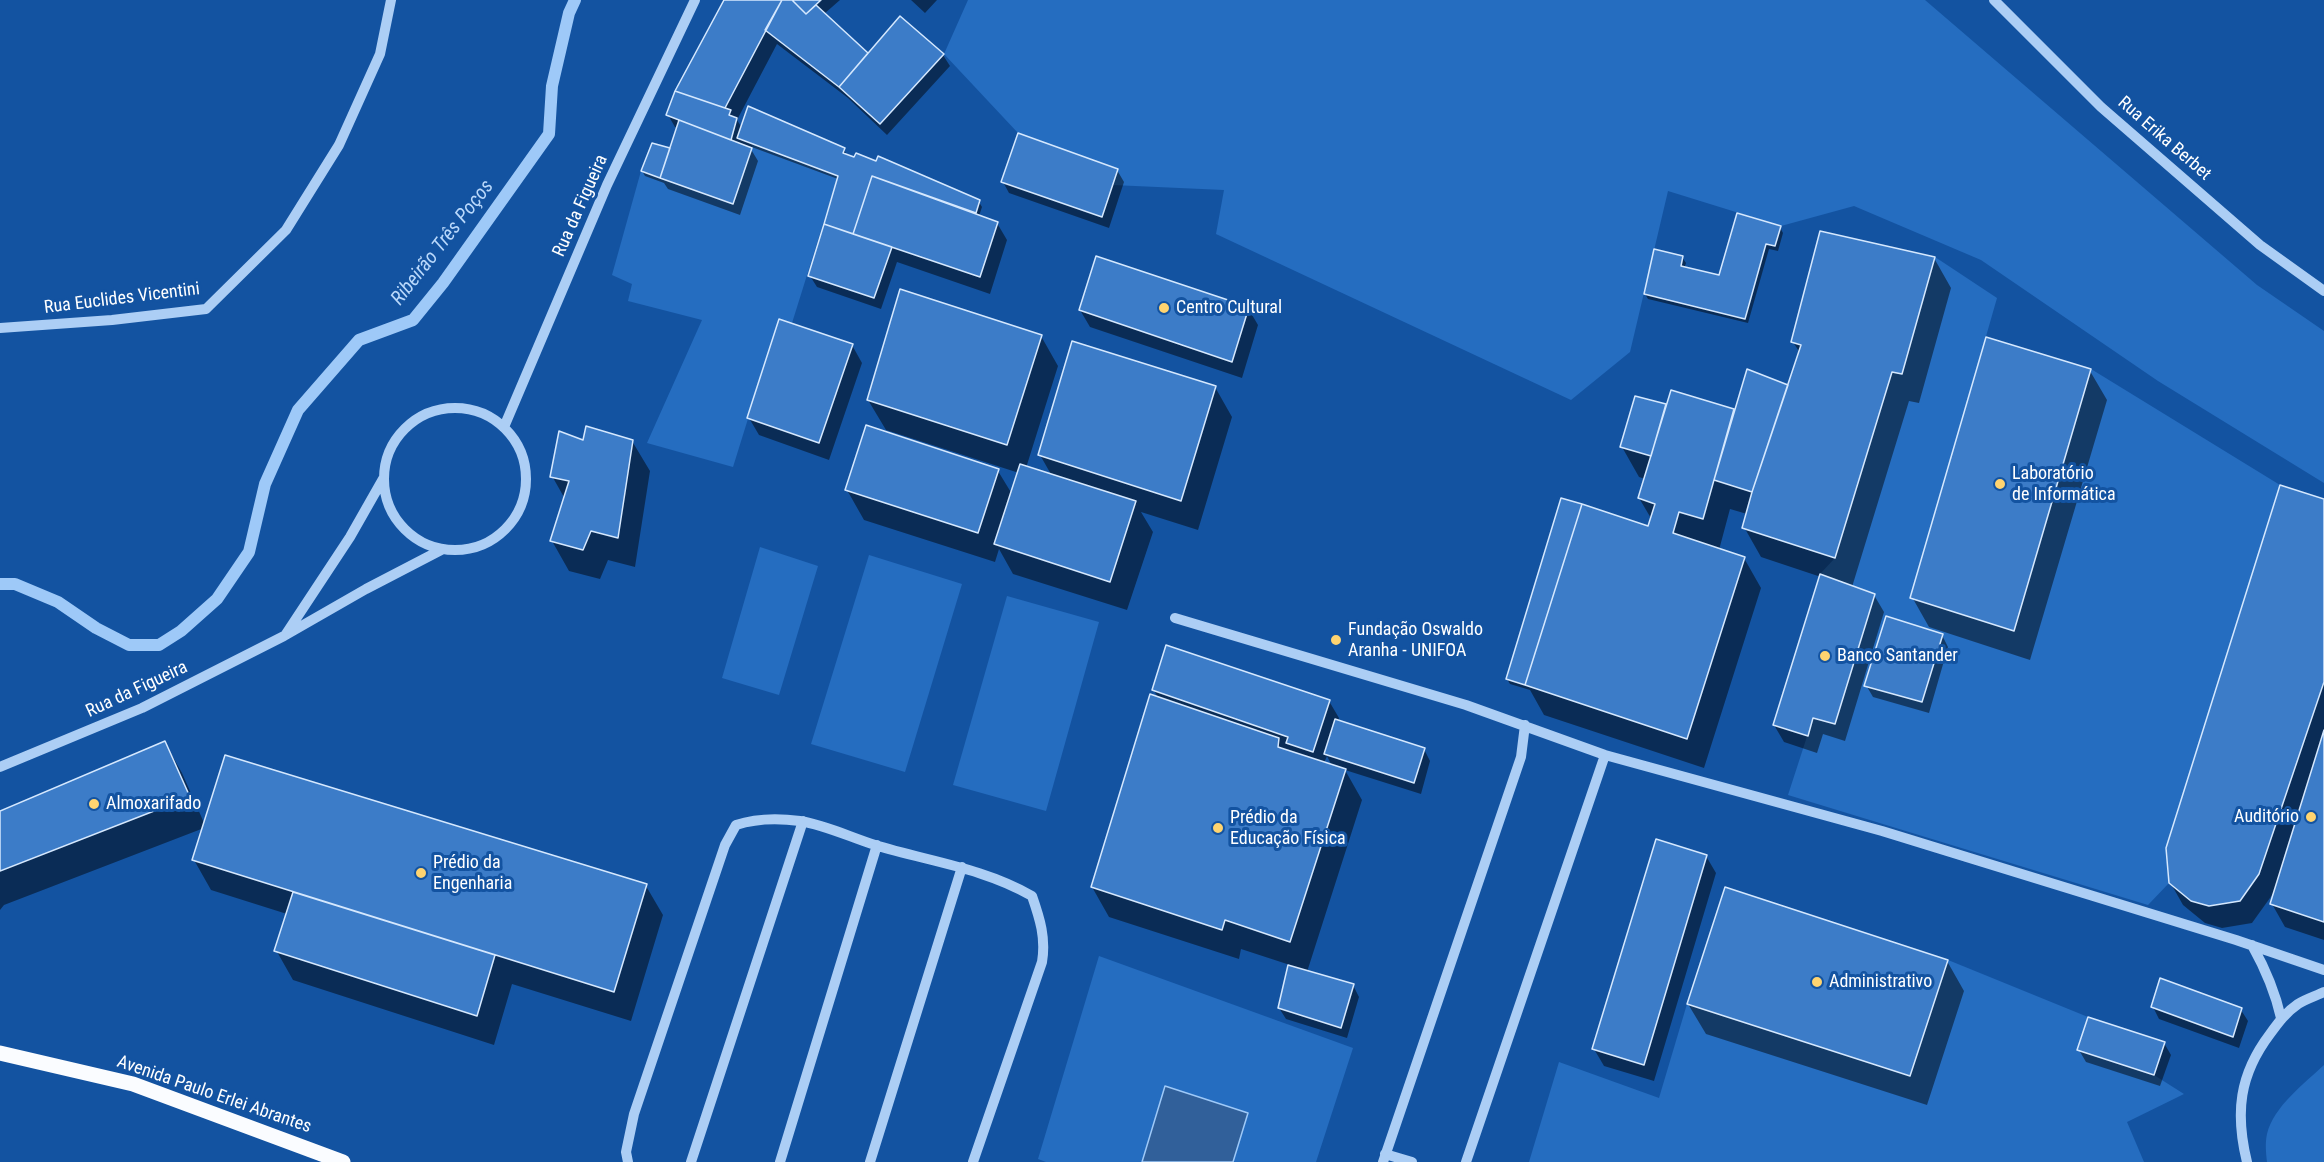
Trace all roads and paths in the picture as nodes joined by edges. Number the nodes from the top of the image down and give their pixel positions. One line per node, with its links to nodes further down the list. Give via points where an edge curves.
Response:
1 (391, 0): 5 (street, Rua Euclides Vicentini, via 380,54 339,145 286,230 206,309)
2 (695, 0): 6 (street, Rua da Figueira, via 608,185)
3 (1994, 0): 4 (street, Rua Erika Berbet, via 2101,107 2260,245)
4 (2324, 291)
5 (0, 328)
6 (504, 428): 7 (street, via 487,415 467,409 426,414 408,424 395,440 386,459); 8 (street, via 518,445 525,466 526,489 519,511 506,530 487,543 465,550)
7 (383, 479): 8 (street, via 386,499 400,525 423,543); 10 (street, Rua da Figueira, via 350,537)
8 (442, 549): 10 (street, Rua da Figueira)
9 (1175, 618): 11 (street)
10 (284, 636): 13 (street, Rua da Figueira, via 142,708)
11 (1525, 725): 12 (street); 22 (street, via 1521,757)
12 (1605, 755): 17 (street, via 1882,831); 30 (street)
13 (0, 768)
14 (803, 821): 15 (street); 24 (street, via 752,820 736,825 725,845 634,1114 626,1152); 25 (street)
15 (877, 845): 16 (street); 26 (street)
16 (962, 867): 27 (street); 28 (street, via 1032,896 1042,922 1044,948)
17 (2252, 945): 18 (street); 20 (street, via 2269,974)
18 (2324, 970)
19 (2324, 992): 20 (street, via 2299,1003)
20 (2281, 1018): 31 (street, via 2246,1074 2240,1109)
21 (0, 1053): 23 (main road, Avenida Paulo Erlei Abrantes, via 133,1084)
22 (1384, 1158): 29 (street)
23 (343, 1162)
24 (628, 1162)
25 (691, 1162)
26 (780, 1162)
27 (870, 1162)
28 (973, 1162)
29 (1412, 1162)
30 (1466, 1162)
31 (2247, 1162)

